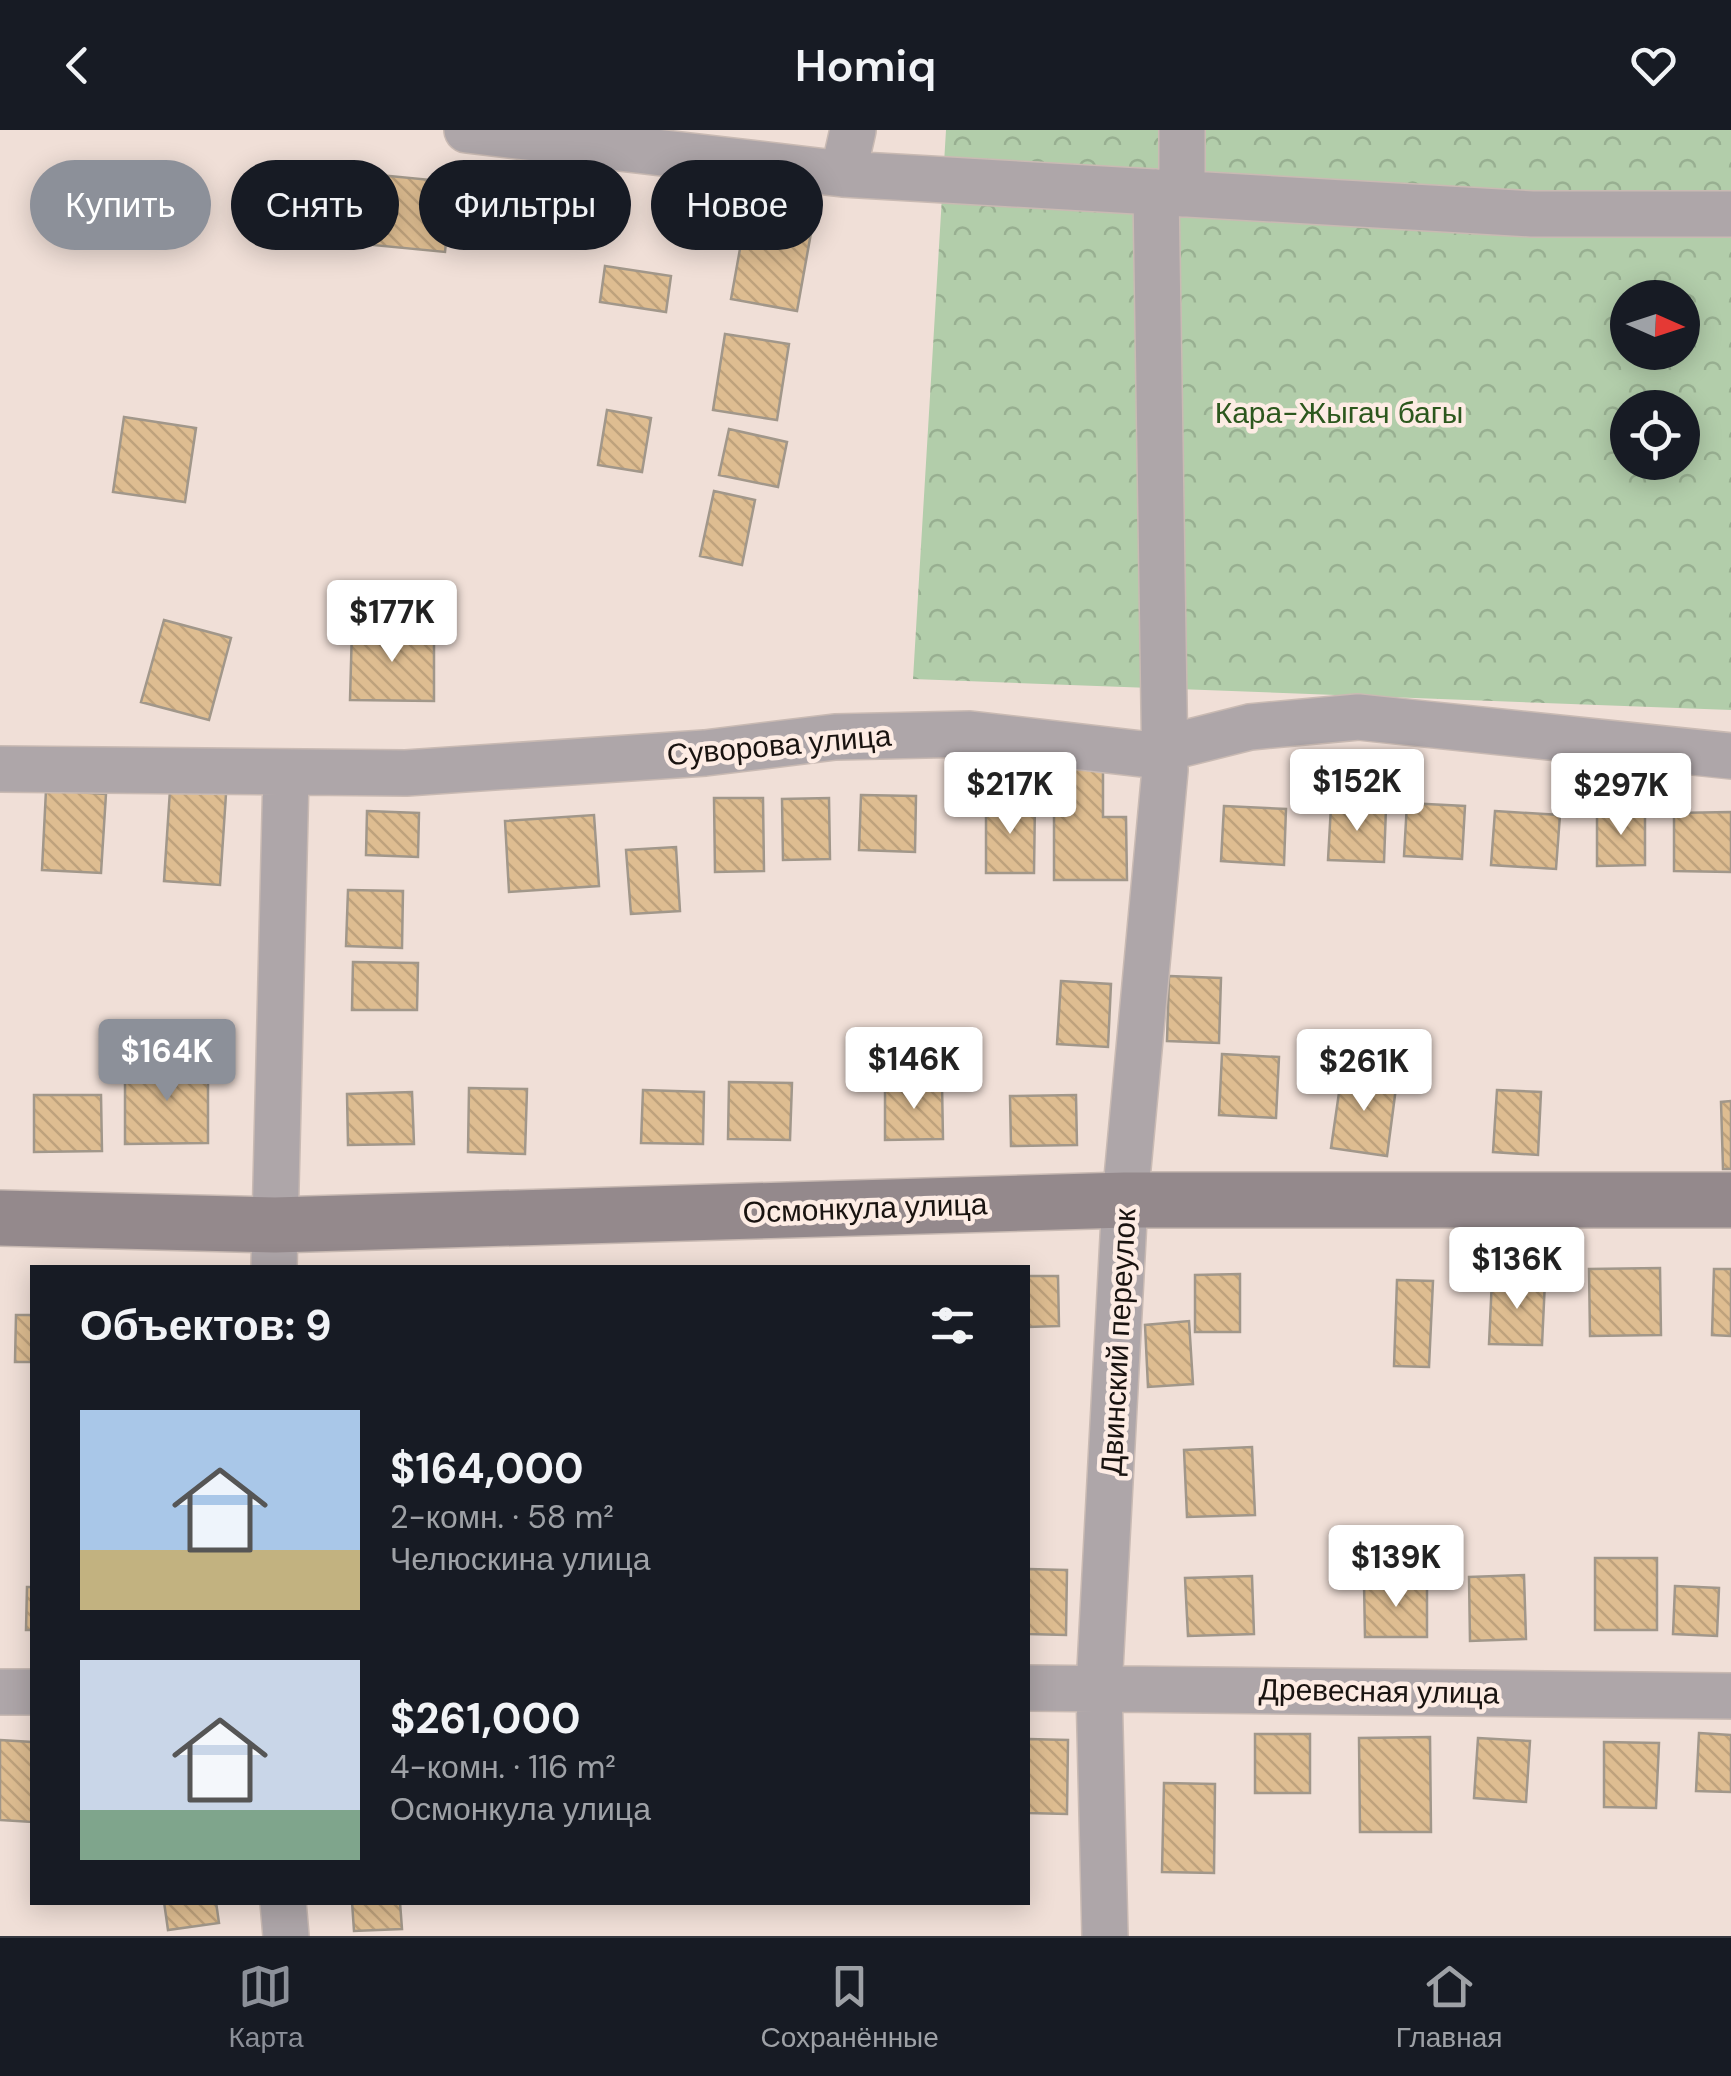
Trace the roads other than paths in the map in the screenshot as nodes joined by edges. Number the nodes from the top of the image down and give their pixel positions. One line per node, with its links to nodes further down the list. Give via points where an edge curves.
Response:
1 (853, 130): 4 (street)
2 (1182, 130): 5 (street, Двинский переулок)
3 (492, 132): 4 (street)
4 (843, 174): 5 (street)
5 (1169, 193): 6 (street, via 1532,214); 7 (street, Двинский переулок)
6 (1731, 214)
7 (1164, 749): 8 (street, Суворова улица, via 1250,727 1358,718); 10 (street, Суворова улица, via 1142,754 970,734 836,737 705,753 406,773); 11 (street, Двинский переулок)
8 (1731, 756)
9 (0, 769): 10 (street, Суворова улица)
10 (286, 774): 14 (street)
11 (1125, 1200): 12 (street, Осмонкула улица); 14 (street, Осмонкула улица); 16 (street, Двинский переулок)
12 (1731, 1200)
13 (0, 1218): 14 (street, Осмонкула улица)
14 (275, 1246)
15 (1030, 1688): 16 (street, Древесная улица)
16 (1099, 1688): 19 (street, Древесная улица); 22 (street, Двинский переулок)
17 (0, 1692): 18 (street)
18 (30, 1692)
19 (1731, 1696)
20 (283, 1905): 21 (street)
21 (286, 1936)
22 (1105, 1936)

